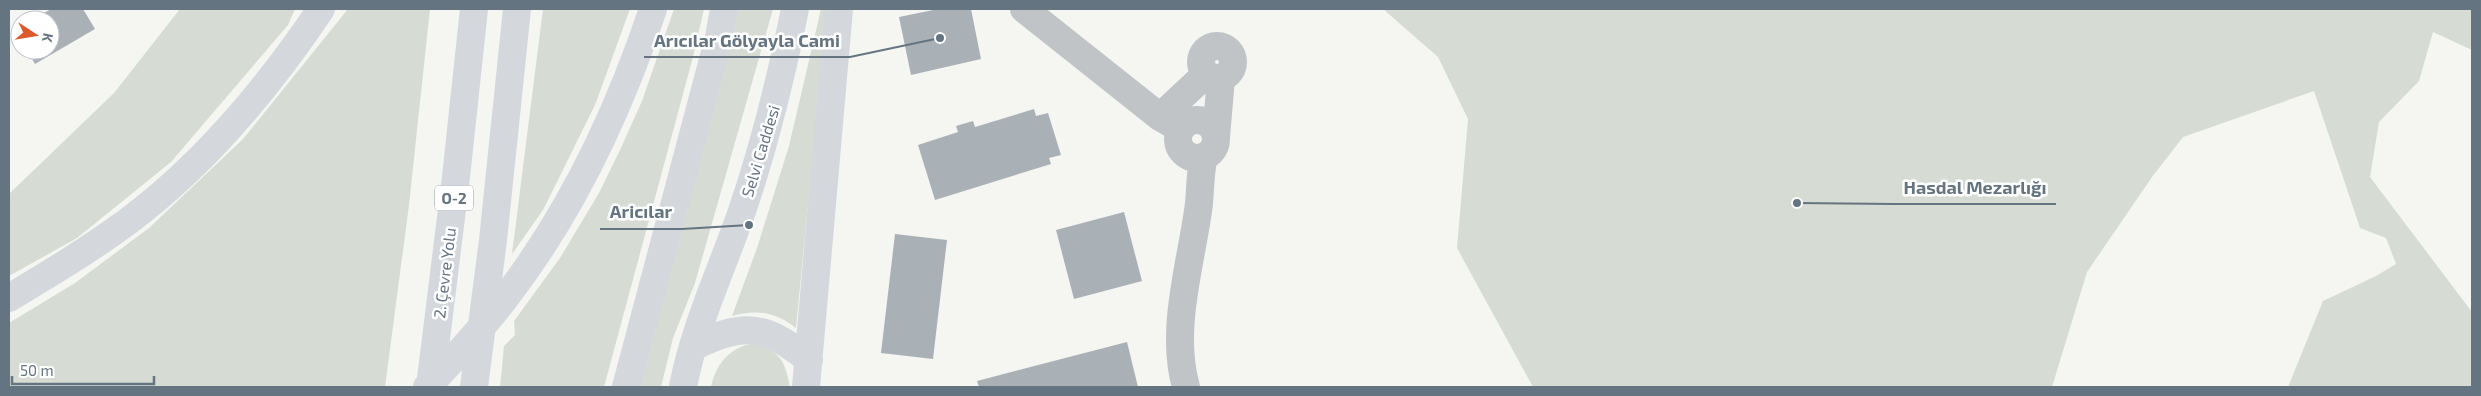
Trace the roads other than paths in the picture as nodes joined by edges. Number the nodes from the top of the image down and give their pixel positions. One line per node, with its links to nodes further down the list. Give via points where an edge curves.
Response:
1 (321, 9): 13 (main road, via 256,97 178,178 122,226)
2 (474, 9): 17 (main road, 2. Çevre Yolu / O-2)
3 (517, 9): 18 (main road, O-2)
4 (653, 9): 10 (main road)
5 (661, 9): 10 (main road)
6 (724, 9): 19 (main road)
7 (1024, 9): 11 (street)
8 (840, 10): 15 (main road)
9 (795, 15): 14 (main road, Selvi Caddesi, via 757,167)
10 (642, 43): 17 (main road, via 616,107 557,221 506,297)
11 (1170, 123): 12 (street, via 1182,150 1192,158); 12 (street, via 1213,76)
12 (1210, 147): 21 (street, via 1199,175 1199,208 1182,320 1180,353)
13 (9, 298)
14 (693, 347): 15 (main road, via 734,331 753,330 773,335); 16 (main road, Selvi Caddesi)
15 (809, 360): 20 (main road)
16 (683, 386)
17 (429, 387)
18 (474, 387)
19 (626, 387)
20 (806, 387)
21 (1186, 387)

